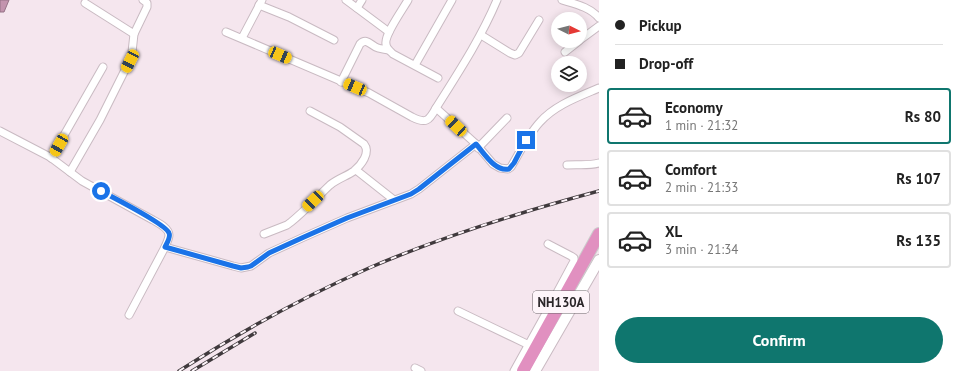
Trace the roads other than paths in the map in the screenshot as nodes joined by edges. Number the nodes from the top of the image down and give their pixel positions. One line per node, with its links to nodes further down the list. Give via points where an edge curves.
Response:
1 (142, 0): 16 (street, via 147,3 147,7)
2 (346, 0): 10 (street)
3 (362, 0): 10 (street)
4 (408, 0): 15 (street)
5 (452, 0): 24 (street)
6 (497, 0): 17 (street)
7 (562, 0): 11 (street, via 580,5)
8 (85, 3): 16 (street)
9 (261, 3): 19 (street); 20 (street)
10 (357, 8): 15 (street)
11 (599, 18)
12 (539, 20): 17 (street, via 519,53 515,55)
13 (599, 26): 18 (street)
14 (226, 32): 19 (street)
15 (389, 32): 22 (street, via 385,42)
16 (134, 34): 38 (street, via 131,58)
17 (481, 35): 29 (street)
18 (587, 35)
19 (242, 38): 27 (street)
20 (334, 40)
21 (570, 48): 23 (street)
22 (388, 50): 24 (street); 27 (street, via 375,47 366,41 360,44)
23 (565, 52)
24 (415, 65): 26 (street)
25 (103, 67): 34 (street)
26 (438, 78)
27 (341, 82): 29 (street, via 369,93 421,121 428,119)
28 (599, 88): 33 (street, via 571,100 544,118 530,134 509,169 496,166)
29 (436, 108): 33 (street)
30 (310, 111): 37 (street, via 340,127 366,147 365,157)
31 (507, 118): 33 (street)
32 (0, 131): 34 (street)
33 (477, 146): 39 (street, via 419,189)
34 (51, 158): 38 (street)
35 (599, 163): 36 (street)
36 (567, 165)
37 (356, 170): 39 (street); 40 (street, via 331,184 287,225)
38 (70, 172): 43 (street, via 167,229 170,236)
39 (394, 200): 43 (street, via 269,253 248,267 241,268)
40 (264, 234)
41 (599, 234): 49 (highway, NH130A)
42 (548, 244): 47 (street, via 571,256 574,261)
43 (165, 247): 46 (street)
44 (599, 260): 50 (street)
45 (458, 311): 47 (street)
46 (129, 315)
47 (529, 345): 48 (street)
48 (514, 371)
49 (523, 371)
50 (535, 371)

